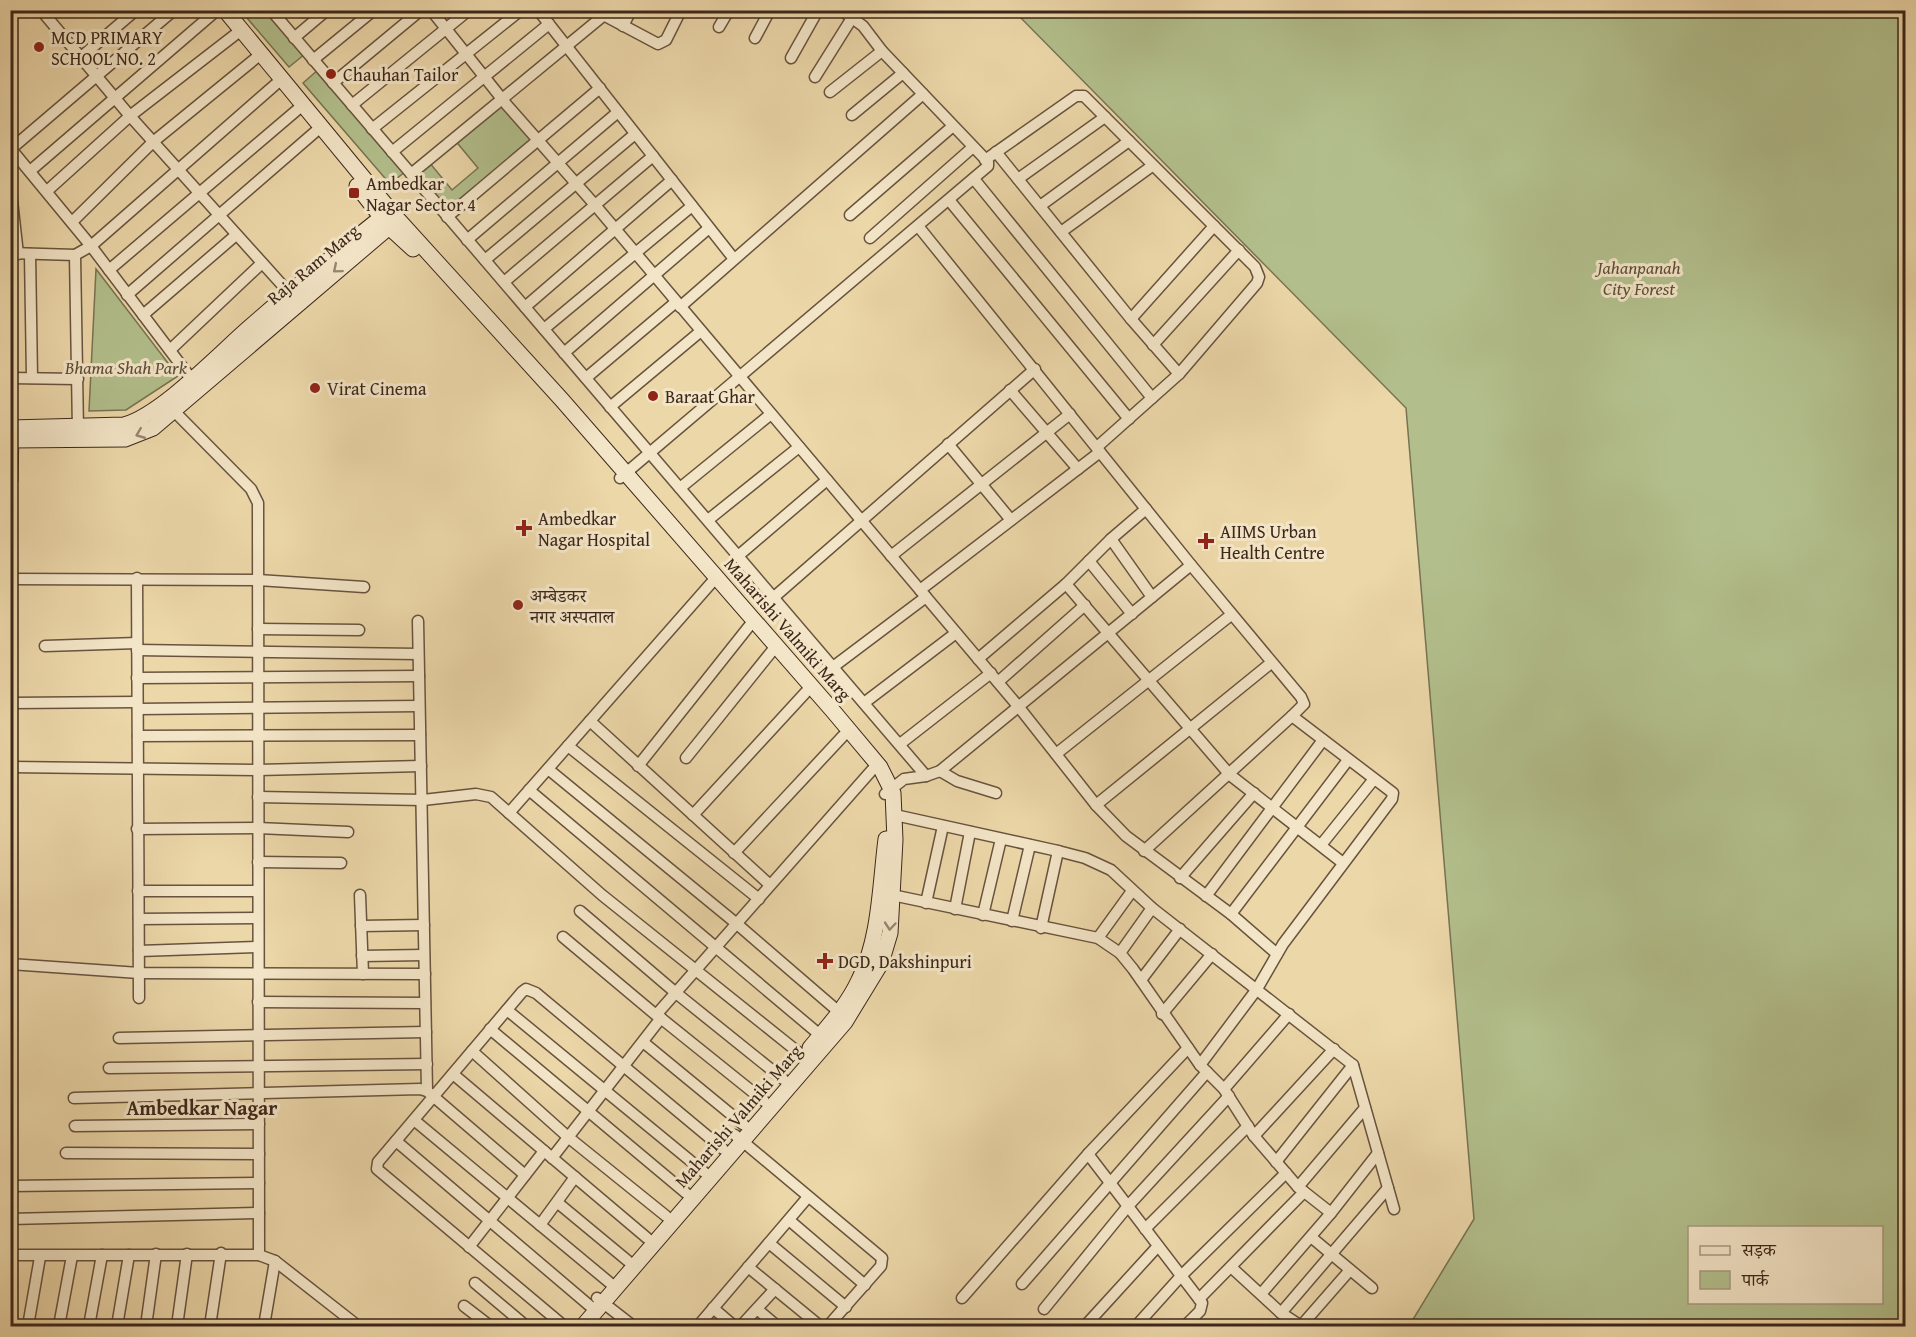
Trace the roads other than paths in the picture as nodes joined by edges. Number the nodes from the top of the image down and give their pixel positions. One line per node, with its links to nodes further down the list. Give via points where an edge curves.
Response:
1 (41, 10): 32 (street)
2 (136, 10): 32 (street)
3 (174, 10): 38 (street)
4 (225, 10): 85 (street, Maharishi Valmiki Marg)
5 (327, 10): 27 (street)
6 (374, 10): 35 (street)
7 (421, 10): 40 (street)
8 (431, 10): 25 (street)
9 (469, 10): 25 (street)
10 (521, 10): 31 (street)
11 (538, 10): 22 (street)
12 (631, 10): 23 (street)
13 (681, 10): 23 (street, via 663,44)
14 (729, 10): 24 (street)
15 (770, 10): 28 (street)
16 (818, 10): 34 (street)
17 (841, 10): 21 (street)
18 (216, 11): 26 (street, Maharishi Valmiki Marg); 46 (street)
19 (275, 12): 27 (street)
20 (599, 13): 23 (street); 29 (street)
21 (855, 14): 30 (street); 39 (street)
22 (549, 24): 29 (street); 37 (street)
23 (623, 26)
24 (719, 27)
25 (446, 29): 31 (street); 47 (street)
26 (236, 34): 33 (street, Maharishi Valmiki Marg); 51 (street)
27 (294, 38): 35 (street)
28 (755, 38)
29 (565, 45): 42 (street); 45 (street)
30 (882, 51): 36 (street); 43 (street)
31 (467, 54): 37 (street); 54 (street)
32 (80, 58): 38 (street)
33 (256, 58): 41 (street, Maharishi Valmiki Marg); 58 (street)
34 (791, 58)
35 (313, 60): 40 (street)
36 (903, 73): 44 (street); 50 (street)
37 (483, 75): 45 (street); 62 (street)
38 (96, 76): 46 (street); 61 (street)
39 (815, 78)
40 (333, 83): 47 (street)
41 (276, 84): 48 (street, Maharishi Valmiki Marg); 68 (street)
42 (600, 88): 49 (street); 57 (street)
43 (830, 92)
44 (923, 94): 53 (street); 101 (street)
45 (501, 97): 57 (street); 70 (street)
46 (116, 100): 51 (street); 69 (street)
47 (352, 105): 54 (street)
48 (297, 110): 55 (street, Maharishi Valmiki Marg); 77 (street)
49 (618, 112): 56 (street); 66 (street)
50 (852, 115)
51 (130, 116): 58 (street); 76 (street)
52 (1106, 117): 59 (street); 63 (street, via 1088,98 1076,96); 72 (street)
53 (953, 126): 60 (street); 82 (street)
54 (372, 129): 62 (street)
55 (315, 132): 83 (street); 85 (street, Maharishi Valmiki Marg)
56 (635, 134): 64 (street); 75 (street)
57 (538, 140): 66 (street); 84 (street)
58 (153, 141): 68 (street); 86 (street)
59 (1129, 141): 67 (street); 81 (street)
60 (973, 147): 65 (street); 93 (street)
61 (11, 149): 69 (street)
62 (392, 152): 70 (street)
63 (996, 152): 65 (street); 72 (street)
64 (653, 156): 73 (street); 79 (street)
65 (985, 160): 71 (street, via 988,166)
66 (558, 163): 75 (street); 94 (street)
67 (1152, 165): 88 (street); 91 (street)
68 (176, 169): 77 (street); 95 (street)
69 (30, 171): 76 (street)
70 (411, 174): 84 (street)
71 (974, 179): 78 (street); 127 (street)
72 (1018, 179): 81 (street)
73 (672, 180): 80 (street); 90 (street)
74 (10, 183): 97 (street)
75 (576, 183): 79 (street); 102 (street)
76 (47, 190): 86 (street)
77 (197, 193): 83 (street); 104 (street)
78 (949, 200): 87 (street); 132 (street)
79 (595, 205): 90 (street); 106 (street)
80 (692, 206): 89 (street); 98 (street)
81 (1040, 206): 91 (street)
82 (850, 215)
83 (219, 216): 92 (street); 107 (street)
84 (447, 217): 94 (street)
85 (388, 220): 108 (street, Raja Ram Marg); 142 (street, Maharishi Valmiki Marg)
86 (72, 222): 95 (street)
87 (918, 226): 118 (street); 120 (street)
88 (1214, 226): 96 (street); 112 (street)
89 (709, 228): 101 (street); 105 (street)
90 (615, 229): 98 (street); 110 (street)
91 (1061, 232): 112 (street)
92 (236, 235): 103 (street); 111 (street)
93 (870, 238)
94 (467, 240): 102 (street)
95 (91, 246): 100 (street); 104 (street)
96 (1239, 250): 115 (street); 119 (street, via 1255,267 1257,283)
97 (14, 253): 99 (street)
98 (635, 253): 105 (street); 113 (street)
99 (30, 254): 100 (street); 122 (street)
100 (75, 255): 124 (street)
101 (734, 259): 109 (street)
102 (484, 260): 106 (street)
103 (262, 263): 108 (street); 116 (street)
104 (109, 270): 107 (street)
105 (654, 275): 109 (street); 117 (street)
106 (504, 282): 110 (street)
107 (127, 295): 111 (street)
108 (293, 297): 125 (street, Raja Ram Marg)
109 (678, 304): 114 (street); 123 (street)
110 (525, 307): 113 (street)
111 (143, 315): 116 (street)
112 (1131, 320): 115 (street)
113 (544, 329): 117 (street)
114 (701, 331): 120 (street); 129 (street)
115 (1153, 345): 119 (street)
116 (170, 350): 125 (street)
117 (564, 353): 123 (street)
118 (1035, 369): 126 (street); 131 (street)
119 (1179, 374): 127 (street)
120 (738, 375): 130 (street); 140 (street)
121 (10, 378): 122 (street)
122 (32, 378): 124 (street)
123 (586, 378): 129 (street)
124 (78, 379): 134 (street)
125 (194, 383): 128 (street, Raja Ram Marg)
126 (1010, 390): 135 (street); 137 (street)
127 (1152, 398): 132 (street)
128 (169, 407): 134 (street, Raja Ram Marg, via 139,435 125,439); 158 (street, via 256,496)
129 (610, 407): 140 (street)
130 (771, 414): 138 (street); 146 (street)
131 (1070, 414): 135 (street); 139 (street)
132 (1129, 419): 139 (street)
133 (11, 428): 134 (street, Raja Ram Marg); 136 (street)
134 (78, 433): 136 (street, Raja Ram Marg)
135 (1047, 433): 141 (street); 145 (street)
136 (11, 440): 144 (street)
137 (948, 444): 145 (street); 149 (street)
138 (799, 447): 143 (street); 148 (street)
139 (1098, 450): 141 (street); 147 (street)
140 (650, 452): 142 (street); 146 (street)
141 (1078, 469): 150 (street)
142 (623, 476): 159 (street, Maharishi Valmiki Marg); 219 (street, Maharishi Valmiki Marg, via 833,711 880,767)
143 (827, 480): 149 (street); 152 (street)
144 (10, 481)
145 (982, 486): 150 (street); 153 (street)
146 (680, 488): 148 (street)
147 (1146, 509): 151 (street); 155 (street)
148 (708, 520): 152 (street)
149 (861, 520): 153 (street); 164 (street)
150 (1011, 520): 162 (street)
151 (1111, 538): 154 (street); 163 (street)
152 (738, 556): 164 (street)
153 (891, 556): 162 (street)
154 (1089, 561): 160 (street); 166 (street)
155 (1191, 565): 163 (street); 167 (street)
156 (137, 578): 157 (street); 158 (street); 175 (street)
157 (10, 579)
158 (258, 580): 161 (street); 170 (street)
159 (713, 581): 169 (street, Maharishi Valmiki Marg); 195 (street)
160 (1066, 584): 165 (street); 179 (street)
161 (364, 587)
162 (923, 593): 172 (street); 181 (street)
163 (1152, 597): 166 (street)
164 (773, 598): 181 (street)
165 (1084, 605): 173 (street); 183 (street)
166 (1132, 614): 173 (street)
167 (1231, 615): 180 (street); 186 (street)
168 (418, 621): 178 (street)
169 (750, 626): 177 (street, Maharishi Valmiki Marg); 208 (street)
170 (258, 629): 171 (street); 176 (street)
171 (359, 630)
172 (957, 633): 179 (street); 189 (street)
173 (1109, 633): 186 (street); 192 (street)
174 (45, 646): 175 (street)
175 (137, 646): 176 (street); 184 (street)
176 (258, 651): 178 (street); 185 (street)
177 (772, 651): 187 (street, Maharishi Valmiki Marg); 205 (street)
178 (418, 654): 182 (street)
179 (978, 659): 183 (street)
180 (1271, 663): 194 (street, via 1303,700 1302,708); 196 (street)
181 (833, 667): 189 (street)
182 (419, 676): 185 (street); 191 (street)
183 (994, 677): 192 (street); 202 (street)
184 (137, 678): 185 (street); 190 (street)
185 (258, 679): 193 (street)
186 (1149, 680): 196 (street); 204 (street)
187 (806, 692): 199 (street, Maharishi Valmiki Marg); 227 (street)
188 (10, 703): 190 (street)
189 (864, 703): 202 (street)
190 (137, 706): 193 (street); 198 (street)
191 (419, 706): 193 (street); 197 (street)
192 (1018, 706): 204 (street); 214 (street)
193 (258, 708): 200 (street)
194 (1292, 716): 201 (street); 215 (street)
195 (590, 721): 203 (street); 208 (street)
196 (1190, 729): 215 (street); 224 (street)
197 (420, 735): 200 (street); 207 (street)
198 (138, 736): 200 (street); 211 (street)
199 (843, 736): 213 (street, Maharishi Valmiki Marg); 240 (street)
200 (258, 738): 212 (street)
201 (1323, 740): 206 (street); 225 (street)
202 (900, 744): 216 (street)
203 (568, 746): 210 (street); 252 (street)
204 (1056, 754): 224 (street)
205 (686, 758)
206 (1348, 759): 217 (street); 230 (street)
207 (421, 766): 212 (street); 223 (street)
208 (639, 766): 227 (street)
209 (10, 767): 211 (street)
210 (548, 769): 218 (street); 262 (street)
211 (138, 770): 212 (street); 232 (street)
212 (258, 770): 222 (street)
213 (872, 770): 219 (street, Maharishi Valmiki Marg); 245 (street)
214 (940, 771): 216 (street); 221 (street)
215 (1230, 775): 220 (street); 238 (street)
216 (926, 776): 219 (street, via 904,779)
217 (1374, 779): 237 (street); 243 (street, via 1393,797)
218 (529, 790): 226 (street); 270 (street)
219 (888, 791): 228 (street, Maharishi Valmiki Marg); 290 (street, Maharishi Valmiki Marg, via 889,818 874,931 859,981)
220 (1254, 793): 225 (street); 244 (street)
221 (996, 794)
222 (258, 797): 223 (street); 231 (street)
223 (423, 800): 226 (street, via 483,794); 263 (street)
224 (1096, 806): 238 (street)
225 (1273, 808): 230 (street); 251 (street)
226 (509, 813): 278 (street)
227 (693, 815): 240 (street)
228 (895, 815): 229 (street); 250 (street, Maharishi Valmiki Marg)
229 (943, 826): 234 (street); 253 (street)
230 (1296, 826): 237 (street); 257 (street)
231 (258, 828): 232 (street); 233 (street); 241 (street)
232 (137, 829): 246 (street)
233 (348, 832)
234 (970, 832): 235 (street); 255 (street)
235 (1001, 839): 236 (street); 258 (street)
236 (1030, 845): 239 (street); 261 (street)
237 (1321, 845): 243 (street)
238 (1144, 850): 244 (street)
239 (1058, 851): 248 (street, via 1111,870); 265 (street)
240 (734, 853): 245 (street)
241 (258, 861): 242 (street); 247 (street)
242 (341, 863)
243 (1343, 863): 274 (street)
244 (1180, 878): 251 (street)
245 (770, 885): 252 (street)
246 (138, 891): 247 (street); 260 (street)
247 (258, 891): 259 (street)
248 (1132, 891): 254 (street); 268 (street)
249 (360, 895): 264 (street)
250 (892, 895): 253 (street); 324 (street, Maharishi Valmiki Marg, one-way to 324, via 890,933 881,963 845,1022)
251 (1206, 896): 257 (street)
252 (759, 899): 262 (street)
253 (926, 903): 255 (street)
254 (1152, 908): 266 (street); 272 (street)
255 (955, 909): 258 (street)
256 (580, 911): 285 (street)
257 (1231, 914): 274 (street)
258 (983, 915): 261 (street)
259 (258, 918): 260 (street); 269 (street)
260 (139, 919): 271 (street)
261 (1012, 921): 265 (street)
262 (737, 924): 270 (street); 290 (street)
263 (424, 925): 264 (street); 275 (street)
264 (361, 926): 276 (street)
265 (1041, 928): 268 (street)
266 (1180, 929): 273 (street); 283 (street)
267 (563, 937): 293 (street)
268 (1098, 938): 272 (street)
269 (258, 947): 271 (street); 280 (street)
270 (717, 948): 278 (street); 297 (street)
271 (139, 951): 279 (street)
272 (1120, 953): 283 (street)
273 (1212, 954): 284 (street); 291 (street)
274 (1277, 954): 284 (street)
275 (424, 955): 276 (street); 282 (street)
276 (362, 956): 281 (street)
277 (10, 964): 279 (street)
278 (696, 971): 285 (street); 303 (street)
279 (139, 973): 280 (street); 286 (street)
280 (258, 973): 281 (street); 287 (street)
281 (363, 974): 282 (street)
282 (425, 974): 288 (street)
283 (1141, 980): 291 (street)
284 (1257, 989): 292 (street); 309 (street)
285 (676, 993): 293 (street); 311 (street)
286 (139, 998)
287 (258, 1002): 288 (street); 296 (street)
288 (426, 1003): 295 (street)
289 (507, 1010): 294 (street); 307 (street, via 522,992 530,990); 312 (street)
290 (840, 1012): 297 (street, Maharishi Valmiki Marg)
291 (1162, 1014): 300 (street)
292 (1289, 1014): 301 (street); 314 (street)
293 (659, 1017): 299 (street); 317 (street)
294 (490, 1029): 302 (street); 319 (street)
295 (426, 1032): 296 (street); 304 (street)
296 (259, 1035): 298 (street); 306 (street)
297 (820, 1035): 303 (street, Maharishi Valmiki Marg)
298 (118, 1038)
299 (643, 1042): 307 (street); 324 (street)
300 (1188, 1048): 309 (street); 330 (street)
301 (1334, 1048): 305 (street); 323 (street)
302 (471, 1051): 310 (street); 325 (street)
303 (803, 1056): 311 (street, Maharishi Valmiki Marg)
304 (427, 1064): 306 (street); 315 (street)
305 (1353, 1065): 318 (street); 333 (street)
306 (259, 1066): 308 (street); 313 (street)
307 (623, 1067): 312 (street); 327 (street)
308 (109, 1068)
309 (1204, 1069): 314 (street); 339 (street)
310 (453, 1074): 315 (street); 332 (street)
311 (783, 1079): 317 (street, Maharishi Valmiki Marg)
312 (605, 1090): 319 (street); 334 (street)
313 (259, 1093): 315 (street, via 414,1089); 316 (street); 321 (street)
314 (1227, 1093): 323 (street); 347 (street)
315 (430, 1094): 320 (street); 336 (street)
316 (74, 1098)
317 (764, 1101): 324 (street, Maharishi Valmiki Marg)
318 (1365, 1108): 329 (street); 342 (street)
319 (588, 1112): 325 (street); 343 (street)
320 (414, 1120): 326 (street); 345 (street)
321 (259, 1124): 322 (street); 331 (street)
322 (75, 1126)
323 (1251, 1131): 333 (street); 356 (street)
324 (740, 1133): 327 (street, Maharishi Valmiki Marg); 344 (street); 387 (street, Maharishi Valmiki Marg)
325 (568, 1137): 332 (street); 351 (street)
326 (396, 1141): 353 (street); 361 (street, via 376,1169)
327 (723, 1149): 334 (street, Maharishi Valmiki Marg)
328 (66, 1153): 331 (street)
329 (1378, 1153): 341 (street); 350 (street)
330 (1088, 1154): 339 (street); 385 (street)
331 (259, 1155): 338 (street)
332 (548, 1155): 336 (street); 337 (street)
333 (1276, 1162): 335 (street)
334 (704, 1172): 343 (street, Maharishi Valmiki Marg)
335 (1286, 1173): 342 (street); 377 (street)
336 (525, 1175): 345 (street)
337 (575, 1177): 346 (street); 358 (street)
338 (259, 1182): 340 (street); 349 (street)
339 (1111, 1184): 347 (street); 380 (street)
340 (10, 1186)
341 (1388, 1188): 348 (street); 366 (street)
342 (1301, 1189): 350 (street); 375 (street)
343 (686, 1193): 351 (street, Maharishi Valmiki Marg)
344 (808, 1197): 354 (street); 381 (street, via 882,1258 881,1266)
345 (507, 1198): 353 (street); 355 (street)
346 (558, 1203): 355 (street); 373 (street)
347 (1128, 1206): 356 (street); 392 (street)
348 (1394, 1209)
349 (259, 1212): 352 (street); 368 (street)
350 (1331, 1214): 357 (street)
351 (666, 1216): 358 (street, Maharishi Valmiki Marg)
352 (10, 1219)
353 (490, 1220): 361 (street); 387 (street)
354 (789, 1220): 359 (street); 381 (street)
355 (540, 1225): 379 (street)
356 (1145, 1229): 360 (street)
357 (1311, 1237): 366 (street); 384 (street)
358 (647, 1238): 373 (street, Maharishi Valmiki Marg)
359 (769, 1243): 374 (street); 389 (street)
360 (1158, 1246): 377 (street); 415 (street)
361 (469, 1247): 405 (street)
362 (221, 1253): 365 (street); 368 (street); 400 (street)
363 (10, 1254): 371 (street)
364 (156, 1254): 365 (street); 367 (street); 398 (street)
365 (187, 1254): 399 (street)
366 (1331, 1254): 376 (street); 393 (street)
367 (129, 1255): 370 (street); 397 (street)
368 (259, 1255): 372 (street)
369 (72, 1256): 370 (street); 371 (street); 395 (street)
370 (102, 1256): 396 (street)
371 (40, 1257): 394 (street)
372 (275, 1261): 401 (street); 402 (street)
373 (628, 1261): 379 (street, Maharishi Valmiki Marg)
374 (748, 1267): 383 (street); 390 (street)
375 (1231, 1267): 384 (street); 386 (street)
376 (1350, 1270): 382 (street); 393 (street, via 1305,1324 1298,1326)
377 (1181, 1276): 386 (street); 416 (street)
378 (475, 1283): 404 (street)
379 (610, 1283): 387 (street, Maharishi Valmiki Marg)
380 (1022, 1284)
381 (865, 1285): 389 (street)
382 (1372, 1288)
383 (775, 1289): 391 (street); 413 (street)
384 (1261, 1294): 393 (street)
385 (962, 1298)
386 (1199, 1299): 417 (street, via 1202,1308)
387 (597, 1302): 406 (street, Maharishi Valmiki Marg); 407 (street, Maharishi Valmiki Marg); 408 (street)
388 (464, 1306): 403 (street)
389 (846, 1307): 414 (street)
390 (713, 1308): 409 (street); 410 (street)
391 (757, 1309): 411 (street); 412 (street)
392 (1044, 1309)
393 (1281, 1313)
394 (28, 1326)
395 (59, 1326)
396 (89, 1326)
397 (117, 1326)
398 (146, 1326)
399 (177, 1326)
400 (210, 1326)
401 (264, 1326)
402 (358, 1326)
403 (490, 1326)
404 (526, 1326)
405 (564, 1326)
406 (572, 1326)
407 (584, 1326)
408 (633, 1326)
409 (698, 1326)
410 (734, 1326)
411 (741, 1326)
412 (777, 1326)
413 (820, 1326)
414 (828, 1326)
415 (1085, 1326)
416 (1136, 1326)
417 (1185, 1326)

